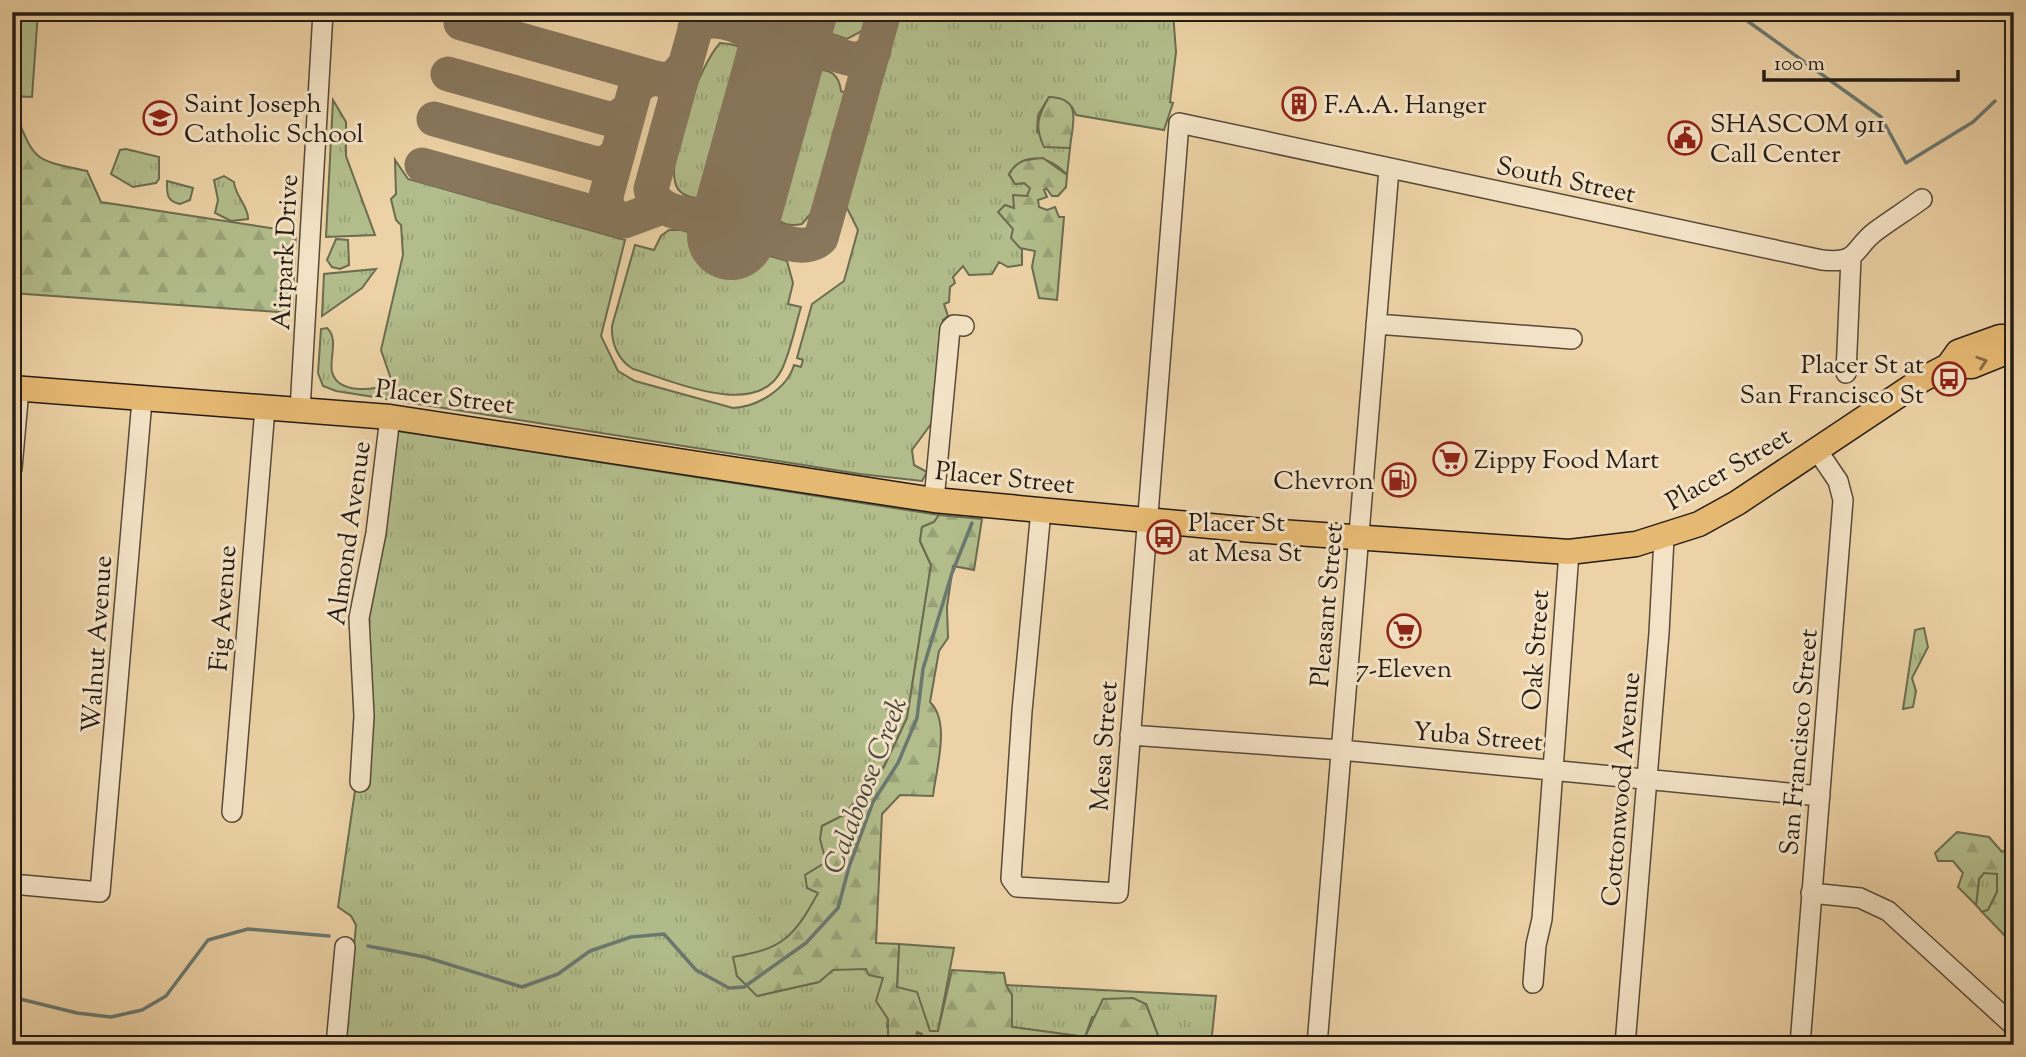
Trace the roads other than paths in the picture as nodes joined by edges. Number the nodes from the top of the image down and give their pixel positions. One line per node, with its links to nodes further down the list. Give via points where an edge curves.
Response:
1 (323, 12): 16 (street, Airpark Drive)
2 (1179, 123): 3 (street, South Street); 22 (street, Mesa Street)
3 (1389, 169): 5 (street, South Street, via 1810,258); 6 (street, Pleasant Street)
4 (1922, 199): 5 (street, via 1873,233)
5 (1851, 258): 12 (street)
6 (1376, 324): 9 (street); 23 (street, Pleasant Street)
7 (964, 326): 20 (street, via 950,329)
8 (2014, 337): 11 (main road, Placer Street, via 2000,337 1958,352)
9 (1572, 339)
10 (2014, 349): 11 (main road, Placer Street, one-way to 10, via 1972,366)
11 (1948, 366): 18 (main road, Placer Street)
12 (1846, 373)
13 (15, 388): 14 (main road, Placer Street); 19 (street)
14 (142, 400): 15 (main road, Placer Street); 33 (street, Walnut Avenue, via 100,892)
15 (265, 408): 16 (main road, Placer Street); 32 (street, Fig Avenue)
16 (300, 410): 17 (main road, Placer Street)
17 (390, 417): 20 (main road, Placer Street); 30 (street, Almond Avenue, via 359,618 364,716)
18 (1817, 450): 24 (main road, Placer Street, via 1719,513); 31 (street, San Francisco Street, via 1838,481 1843,500)
19 (12, 468)
20 (934, 500): 21 (main road, Placer Street)
21 (1041, 510): 22 (main road, Placer Street); 26 (street, Mesa Street, via 1011,871 1017,887 1118,893)
22 (1147, 521): 23 (main road, Placer Street); 26 (street, Mesa Street)
23 (1358, 538): 25 (main road, Placer Street); 27 (street, Pleasant Street)
24 (1664, 538): 25 (main road, Placer Street); 29 (street, Cottonwood Avenue)
25 (1569, 552): 28 (street, Oak Street)
26 (1130, 735): 27 (street, Yuba Street)
27 (1342, 750): 28 (street, Yuba Street); 39 (street, Pleasant Street)
28 (1552, 770): 29 (street, Yuba Street); 36 (street, Oak Street)
29 (1647, 781): 31 (street, Yuba Street); 40 (street, Cottonwood Avenue)
30 (360, 782)
31 (1820, 796): 34 (street, San Francisco Street)
32 (232, 812)
33 (12, 884)
34 (1811, 893): 37 (street, via 1860,898 1888,911); 41 (street, San Francisco Street)
35 (345, 947): 38 (street)
36 (1533, 983)
37 (2014, 1026)
38 (337, 1045)
39 (1317, 1045)
40 (1625, 1045)
41 (1800, 1045)

